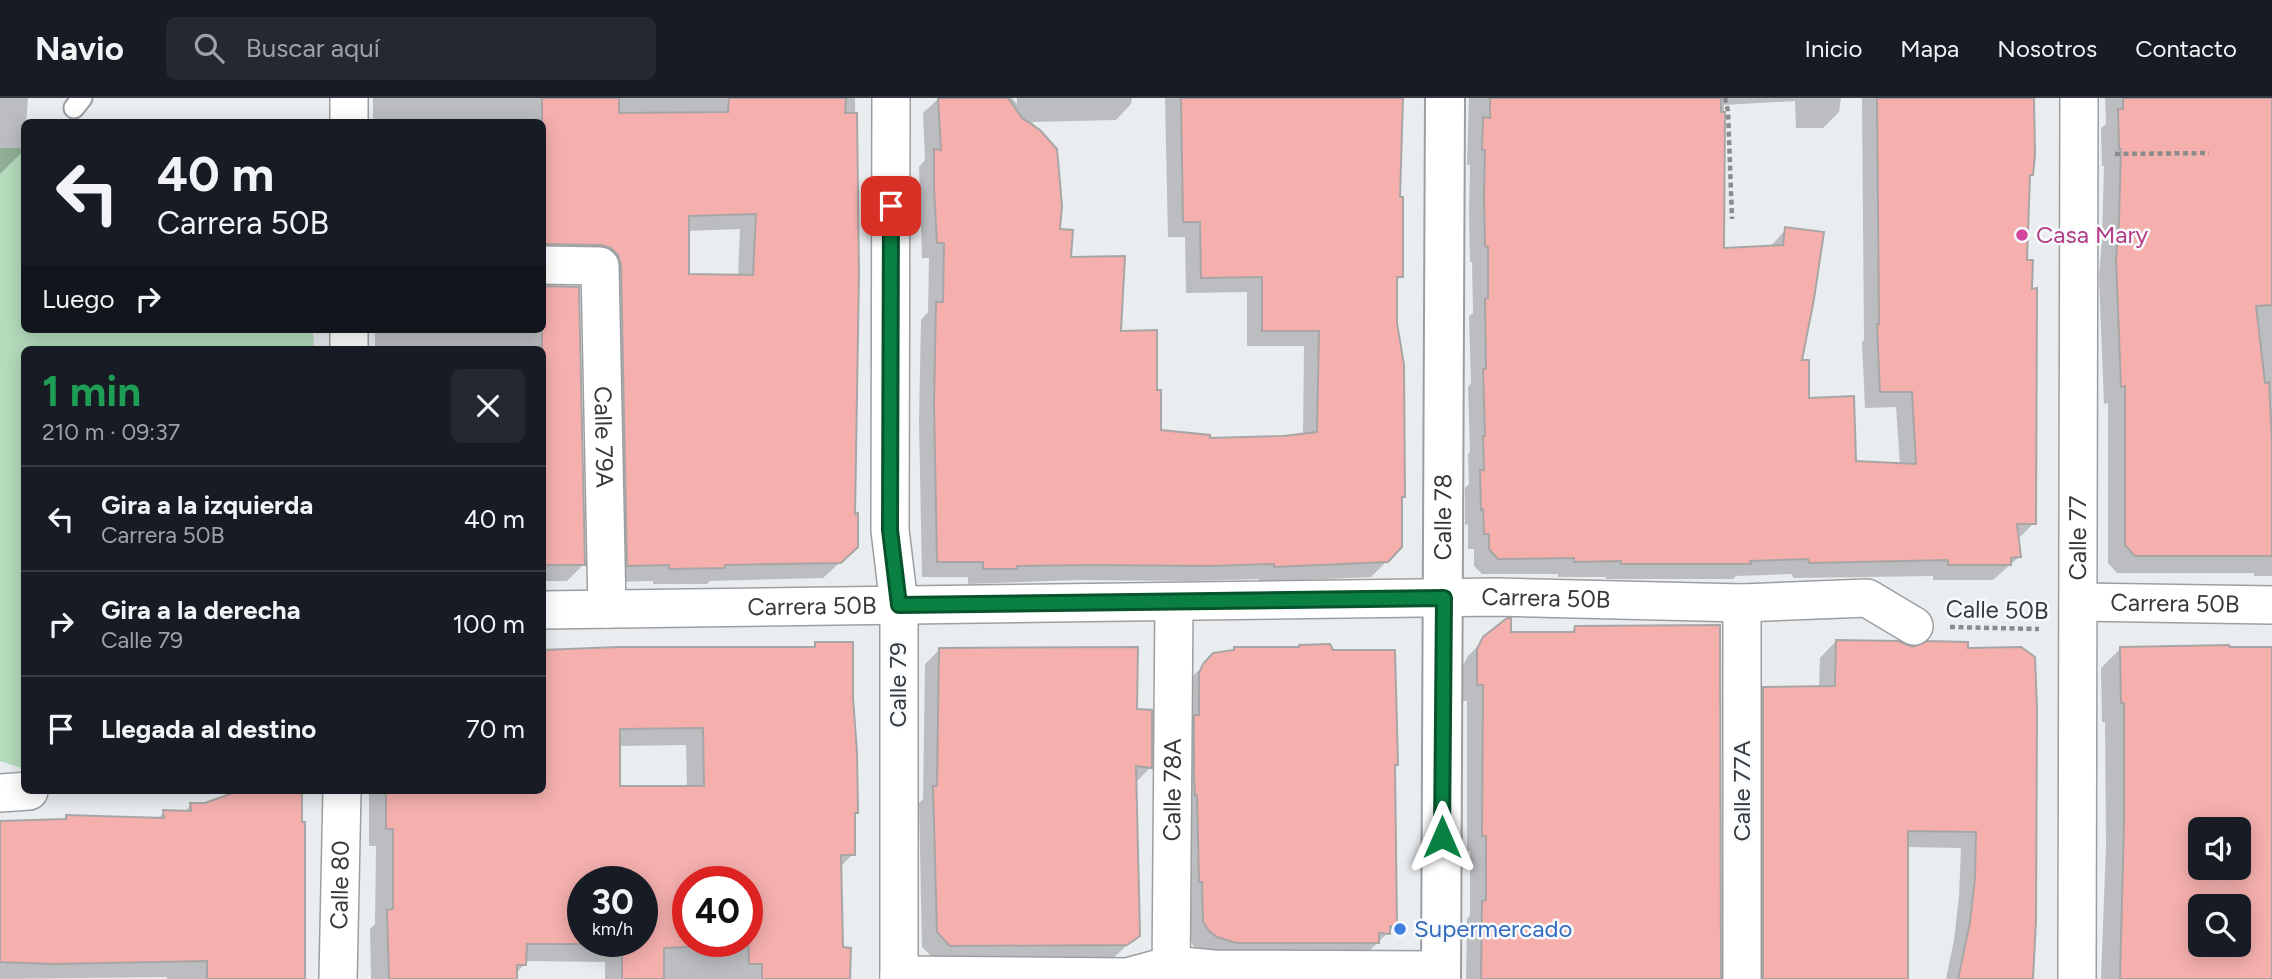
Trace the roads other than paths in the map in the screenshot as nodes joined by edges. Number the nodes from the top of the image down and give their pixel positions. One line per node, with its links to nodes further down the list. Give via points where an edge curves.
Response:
1 (349, 98): 5 (street)
2 (891, 98): 10 (street, Calle 79, via 890,530)
3 (1445, 98): 7 (street, Calle 78)
4 (2079, 98): 14 (street, Calle 77)
5 (349, 119)
6 (546, 265): 12 (street, Calle 79A, via 600,266)
7 (1444, 598): 8 (street, Carrera 50B); 9 (street, Carrera 50B); 20 (street, Calle 78)
8 (1174, 602): 10 (street, Carrera 50B); 19 (street, Calle 78A)
9 (1742, 603): 15 (street, Carrera 50B, via 1867,598); 23 (street, Calle 77A)
10 (899, 605): 12 (street, Carrera 50B); 21 (street, Calle 79)
11 (2272, 605): 14 (street, Carrera 50B)
12 (607, 609): 13 (street, Carrera 50B)
13 (546, 610)
14 (2079, 616): 24 (street, Calle 77)
15 (1914, 626)
16 (21, 792): 17 (street)
17 (0, 793)
18 (342, 794): 22 (street, Calle 80)
19 (1171, 972): 20 (street); 21 (street, via 1127,977)
20 (1441, 974)
21 (899, 977)
22 (338, 979)
23 (1742, 979)
24 (2077, 979)

